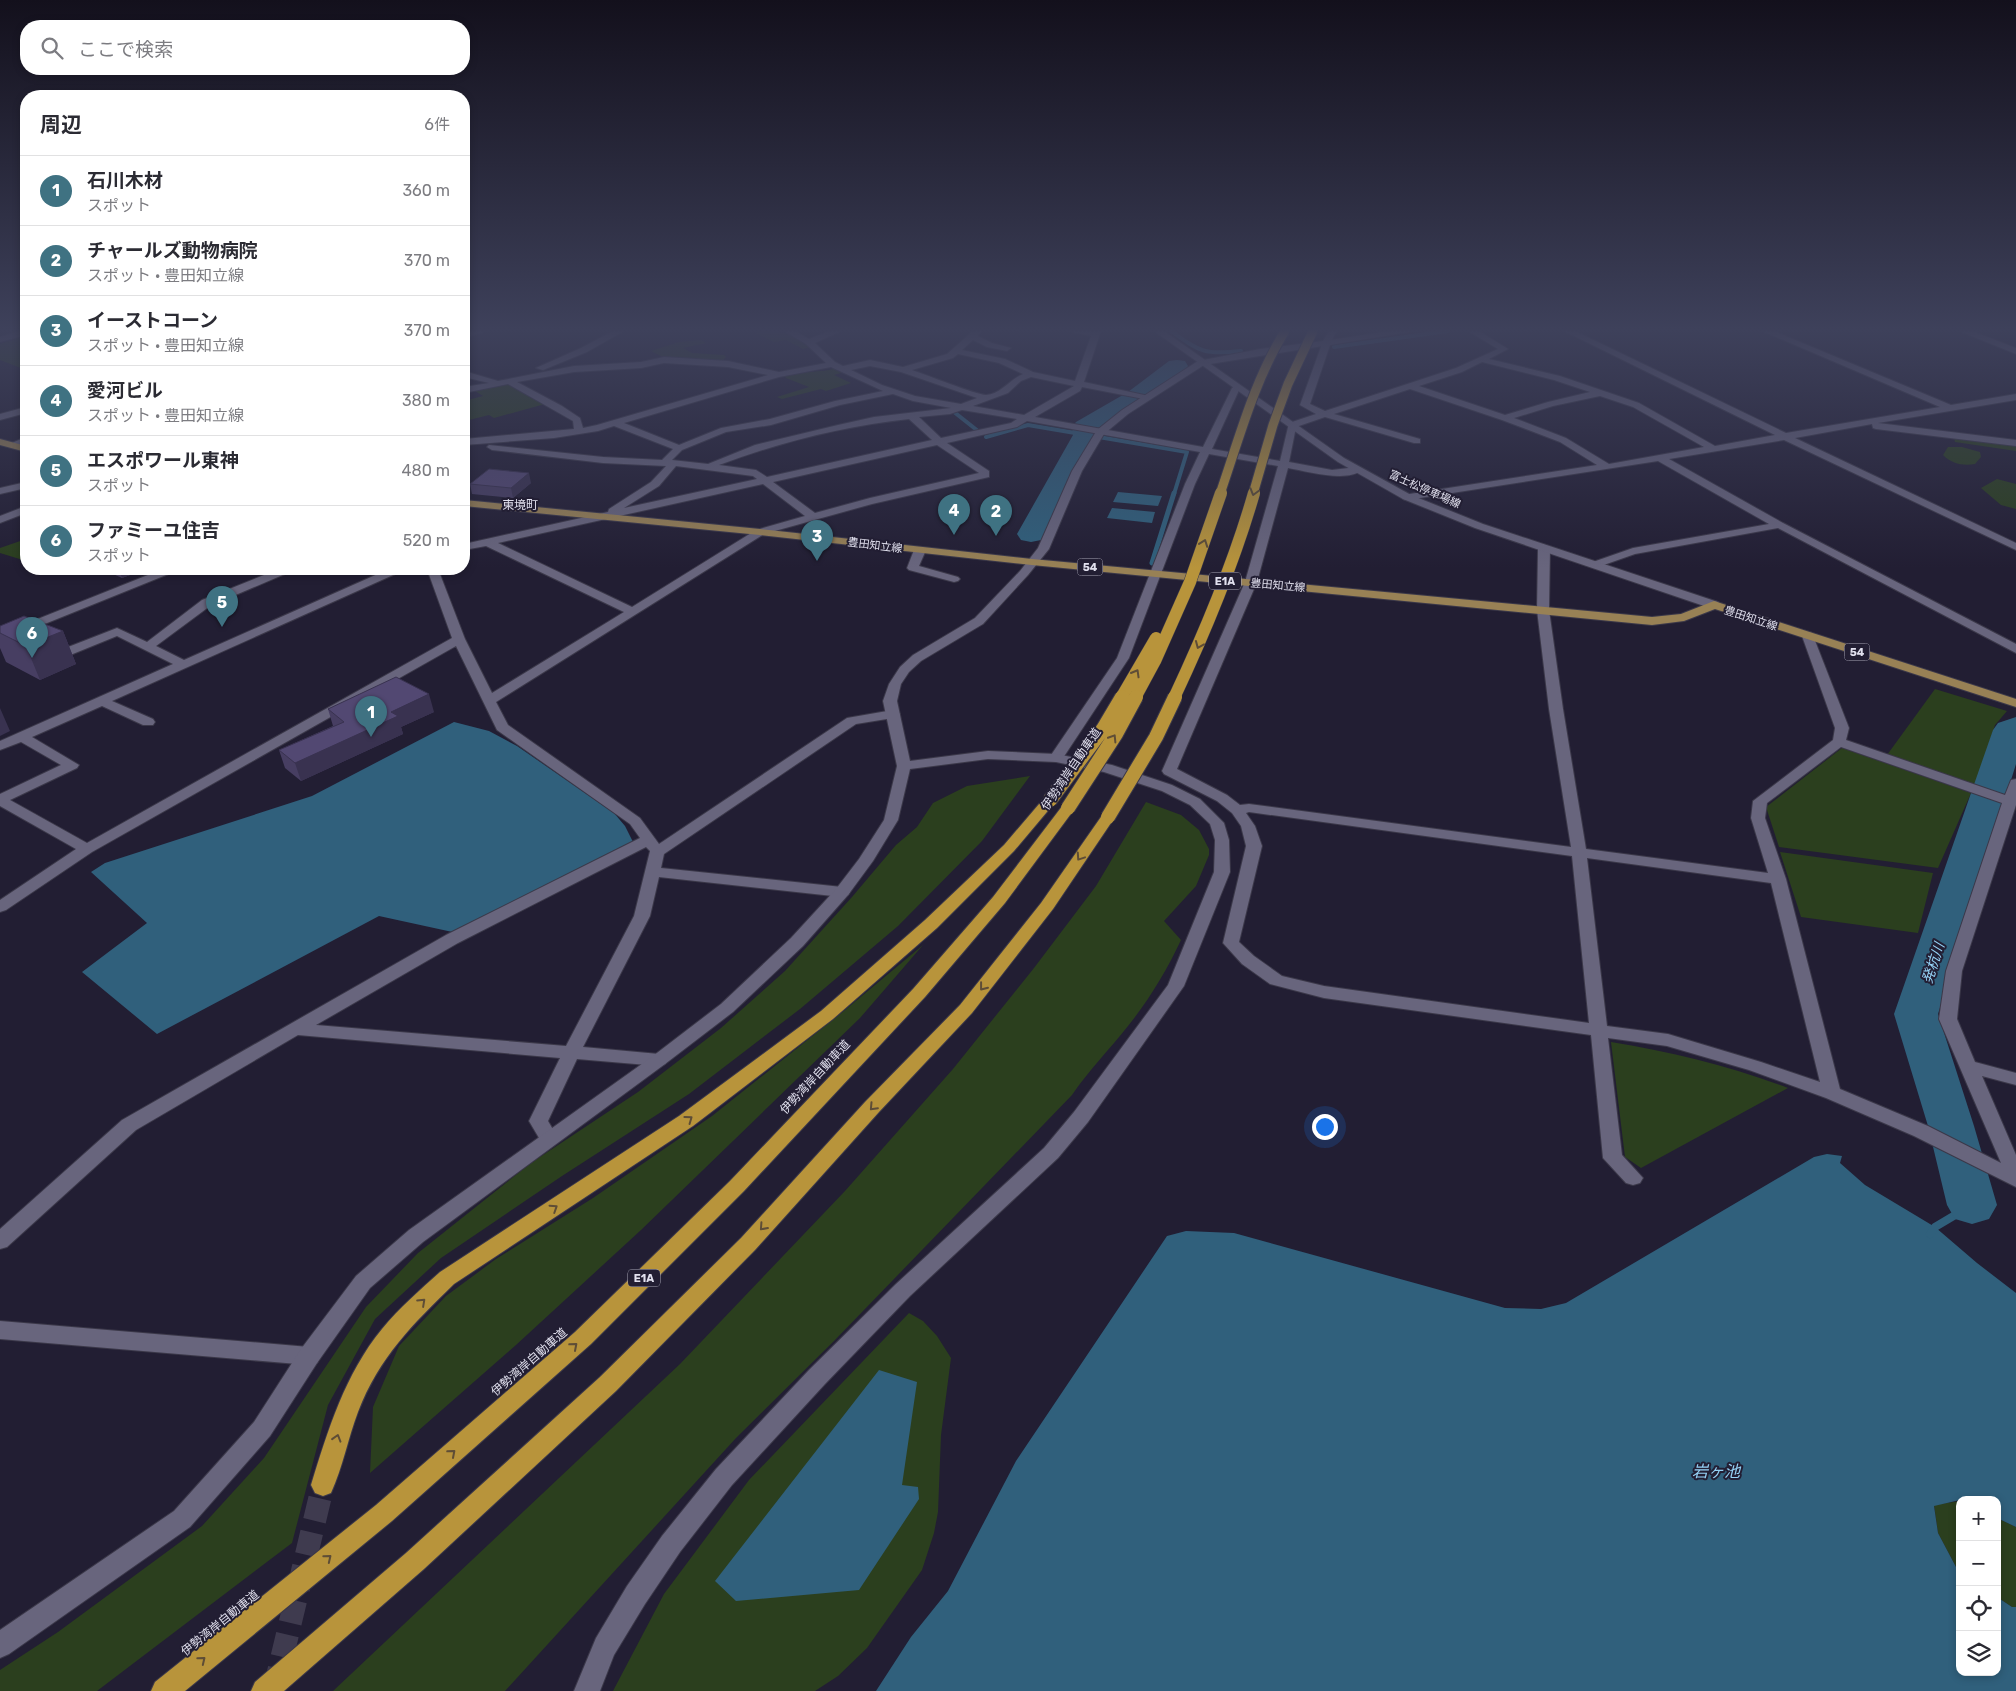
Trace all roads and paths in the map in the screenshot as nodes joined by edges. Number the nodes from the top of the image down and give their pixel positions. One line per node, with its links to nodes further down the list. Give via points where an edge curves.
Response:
1 (562, 410): 29 (street, via 577,420)
2 (659, 410): 26 (street)
3 (813, 410): 41 (street, via 724,430)
4 (954, 410): 22 (street)
5 (980, 410): 19 (street)
6 (1040, 410): 24 (street)
7 (1128, 410): 30 (street)
8 (1226, 410): 43 (street)
9 (1249, 410): 74 (highway, 伊勢湾岸自動車道 / E1A, one-way to 9, bridge)
10 (1269, 410): 28 (street, 富士松停車場線)
11 (1279, 410): 126 (highway, E1A, one-way to 126, bridge, via 1242,534 1197,649 1156,737 1108,817 1047,906 966,1009 748,1244 608,1384 415,1561)
12 (1315, 410): 21 (street)
13 (1336, 410): 21 (street)
14 (1481, 410): 25 (street)
15 (1531, 410): 25 (street)
16 (1643, 410): 42 (street)
17 (1730, 410): 31 (street)
18 (1939, 410): 27 (street)
19 (986, 411): 24 (street)
20 (20, 413): 23 (street)
21 (1324, 414): 28 (street); 32 (street)
22 (911, 415): 36 (street); 47 (street, via 874,420 758,447)
23 (3, 417)
24 (1026, 418): 30 (street); 36 (street, via 1014,425)
25 (1505, 418): 48 (street, via 1563,440)
26 (615, 423): 29 (street); 41 (street)
27 (1860, 424): 31 (street); 38 (street)
28 (1292, 425): 46 (street); 49 (street, 富士松停車場線)
29 (579, 431): 35 (street)
30 (1100, 432): 43 (street); 66 (street, via 1077,471 1043,549)
31 (1787, 436): 42 (street); 63 (street)
32 (1417, 441)
33 (0, 442): 39 (main road)
34 (20, 442): 39 (street)
35 (470, 442)
36 (939, 442): 50 (street); 57 (street, via 985,475)
37 (470, 443): 45 (street, via 603,460)
38 (2016, 443)
39 (12, 445): 40 (main road)
40 (20, 447)
41 (679, 448): 45 (street)
42 (1714, 449): 44 (street)
43 (1207, 450): 46 (street); 68 (street)
44 (1659, 458): 48 (street); 59 (street)
45 (670, 463): 47 (street); 56 (street, via 655,484)
46 (1284, 464): 49 (street, via 1332,472); 75 (street)
47 (708, 467): 50 (street, via 756,473)
48 (1607, 467): 53 (street)
49 (1357, 470): 53 (street, 富士松停車場線)
50 (766, 480): 56 (street); 57 (street)
51 (20, 486): 52 (street)
52 (0, 491)
53 (1407, 497): 64 (street, 富士松停車場線)
54 (470, 503): 56 (main road, 豊田知立線 / 54)
55 (20, 512): 58 (street)
56 (606, 516): 60 (main road, 豊田知立線 / 54); 61 (street)
57 (812, 516): 60 (street)
58 (0, 520)
59 (1779, 525): 67 (street, via 1634,551); 85 (street)
60 (760, 532): 65 (main road, 豊田知立線 / 54); 78 (street)
61 (487, 542): 62 (street); 78 (street)
62 (470, 546)
63 (2016, 547)
64 (1544, 548): 67 (street, 富士松停車場線); 77 (street)
65 (920, 550): 66 (main road, 豊田知立線 / 54); 73 (street, via 913,568)
66 (1032, 562): 68 (main road, 豊田知立線 / 54); 90 (street, via 979,621 904,670 890,701)
67 (1594, 565): 76 (street, 富士松停車場線)
68 (1154, 573): 75 (main road, 豊田知立線 / 54); 95 (street, via 1123,658)
69 (157, 575): 80 (street)
70 (274, 575): 84 (street, via 206,603)
71 (384, 575): 86 (street)
72 (434, 575): 83 (street)
73 (954, 579)
74 (1190, 582): 100 (highway, one-way to 74, bridge); 100 (highway, 伊勢湾岸自動車道 / E1A, one-way to 74, bridge, via 1116,734 1155,661)
75 (1251, 582): 77 (main road, 豊田知立線 / 54); 101 (street, via 1169,770 1208,790)
76 (1714, 606): 77 (main road, 豊田知立線 / 54, via 1690,617 1652,621); 81 (main road, 豊田知立線 / 54)
77 (1543, 610): 104 (street)
78 (632, 611): 88 (street)
79 (0, 623): 80 (street)
80 (17, 632): 82 (street); 84 (street, via 63,654 117,632)
81 (1808, 636): 89 (main road, 豊田知立線 / 54); 93 (street, via 1842,728)
82 (0, 638)
83 (459, 639): 88 (street); 103 (street)
84 (149, 646): 86 (street)
85 (2016, 649)
86 (183, 664): 87 (street)
87 (102, 700): 91 (street); 92 (street)
88 (489, 701): 102 (street, via 502,727 634,821)
89 (2016, 703)
90 (893, 714): 96 (street); 102 (street, via 852,722)
91 (148, 722)
92 (22, 736): 94 (street); 98 (street, via 72,765)
93 (1839, 742): 99 (street); 106 (street, via 1760,801 1758,818)
94 (0, 746)
95 (1056, 758): 96 (street, via 988,755); 127 (street, via 1107,768 1167,788 1195,802 1217,823 1222,840 1222,872 1176,986 1051,1153 903,1290 724,1477 636,1595 605,1647)
96 (904, 766): 107 (street, via 891,820)
97 (2016, 782): 99 (street)
98 (0, 799): 103 (street)
99 (2009, 801): 113 (street, via 1954,971 1948,1019)
100 (1059, 804): 123 (highway, one-way to 100, via 342,1422 361,1380 383,1344 447,1278 686,1121 827,1015 931,924); 125 (highway, 伊勢湾岸自動車道 / E1A, one-way to 100, via 384,1513 583,1338 737,1186 919,993 999,900)
101 (1237, 810): 104 (street, via 1249,808); 110 (street, via 1248,826 1254,846 1231,943 1276,980 1324,992)
102 (653, 846): 105 (street); 109 (street, via 452,939)
103 (87, 849): 108 (street)
104 (1579, 852): 106 (street); 110 (street)
105 (652, 872): 107 (street); 111 (street, via 642,916)
106 (1778, 879): 115 (street)
107 (842, 892): 112 (street, via 798,942 727,1008)
108 (0, 907)
109 (294, 1029): 111 (street); 120 (street, via 129,1125)
110 (1598, 1030): 115 (street, via 1668,1040); 118 (street, via 1613,1158)
111 (572, 1053): 112 (street); 116 (street, via 538,1121)
112 (660, 1060): 116 (street)
113 (1967, 1066): 114 (street); 117 (street)
114 (2016, 1079)
115 (1832, 1092): 119 (street)
116 (549, 1138): 122 (street, via 416,1236 363,1282)
117 (2009, 1146): 119 (street)
118 (1632, 1178)
119 (2016, 1178)
120 (0, 1241)
121 (0, 1330): 122 (street)
122 (309, 1356): 124 (street, via 262,1429 182,1519)
123 (323, 1485)
124 (0, 1646)
125 (164, 1691)
126 (264, 1691)
127 (587, 1691)

